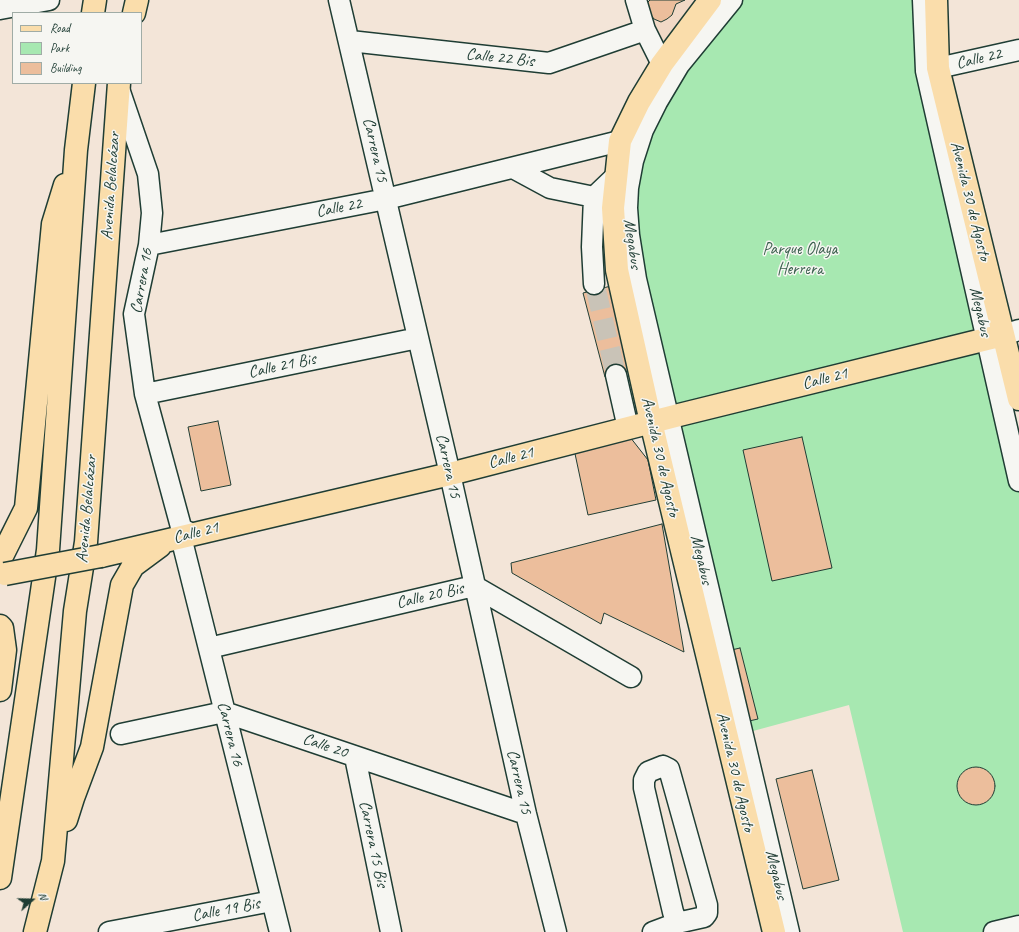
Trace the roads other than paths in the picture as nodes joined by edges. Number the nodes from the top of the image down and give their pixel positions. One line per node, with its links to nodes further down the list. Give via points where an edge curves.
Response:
1 (49, 0): 10 (street)
2 (95, 0): 11 (main road)
3 (137, 0): 12 (main road)
4 (339, 0): 14 (street, Carrera 15)
5 (636, 0): 13 (street)
6 (710, 0): 16 (main road, Avenida 30 de Agosto)
7 (732, 0): 33 (street, Megabus, via 679,65 657,102 633,160 628,188 629,235)
8 (923, 0): 28 (street, Megabus, via 925,67)
9 (936, 0): 17 (main road, Avenida 30 de Agosto)
10 (0, 9)
11 (93, 12)
12 (134, 12)
13 (645, 30): 14 (street, Calle 22 Bis, via 549,63); 16 (street)
14 (350, 41): 25 (street, Carrera 15)
15 (1019, 50): 17 (street, Calle 22)
16 (662, 64): 20 (main road, Avenida 30 de Agosto)
17 (938, 68): 28 (main road, Avenida 30 de Agosto)
18 (84, 84): 21 (main road, Avenida Belalcázar)
19 (119, 85): 26 (street, Carrera 16, via 148,174 152,213); 48 (main road, Avenida Belalcázar, via 86,542 75,611)
20 (620, 141): 22 (street, Calle 22); 23 (main road, Avenida 30 de Agosto)
21 (76, 150): 38 (main road, via 53,224 26,508 3,554); 49 (main road, Avenida Belalcázar, via 48,550)
22 (513, 168): 24 (street, via 550,188); 25 (street, Calle 22)
23 (616, 176): 24 (street); 27 (main road, Avenida 30 de Agosto, via 613,208)
24 (594, 196): 27 (street, via 592,246 595,287)
25 (386, 199): 26 (street, Calle 22); 29 (street, Carrera 15)
26 (149, 245): 31 (street, Carrera 16, via 134,314)
27 (617, 270): 33 (main road, Avenida 30 de Agosto)
28 (1003, 335): 32 (main road, Avenida 30 de Agosto); 33 (main road, Calle 21); 36 (street, Megabus)
29 (418, 338): 31 (street, Calle 21 Bis); 35 (street, Carrera 15)
30 (616, 375): 34 (street)
31 (145, 394): 37 (street, Carrera 16)
32 (1019, 399)
33 (660, 420): 34 (main road, Calle 21); 59 (main road, Avenida 30 de Agosto); 60 (street, Megabus)
34 (628, 428): 35 (main road, Calle 21)
35 (450, 474): 37 (main road, Calle 21); 39 (street, Carrera 15)
36 (1019, 481)
37 (181, 533): 38 (main road, Calle 21, bridge, via 101,556); 41 (street, Carrera 16); 48 (main road, via 133,566 122,585 92,747)
38 (2, 568)
39 (474, 586): 41 (street, Calle 20 Bis); 42 (street, Calle 20 Bis); 47 (street, Carrera 15)
40 (0, 626): 43 (main road, via 5,650)
41 (209, 648): 44 (street, Carrera 16)
42 (631, 677)
43 (0, 690)
44 (224, 712): 45 (street); 46 (street, Calle 20); 50 (street, Carrera 16)
45 (121, 734)
46 (355, 757): 47 (street, Calle 20); 56 (street, Carrera 15 Bis)
47 (526, 814): 57 (street, Carrera 15)
48 (54, 861): 53 (main road, Avenida Belalcázar)
49 (1, 867)
50 (272, 901): 54 (street, Calle 19 Bis); 55 (street, Carrera 16)
51 (678, 923): 51 (street, via 673,912 644,780 648,772 663,766 669,769 707,905 704,918); 58 (street)
52 (1019, 926): 61 (street)
53 (35, 932)
54 (109, 932)
55 (280, 932)
56 (391, 932)
57 (556, 932)
58 (653, 932)
59 (774, 932)
60 (789, 932)
61 (994, 932)

